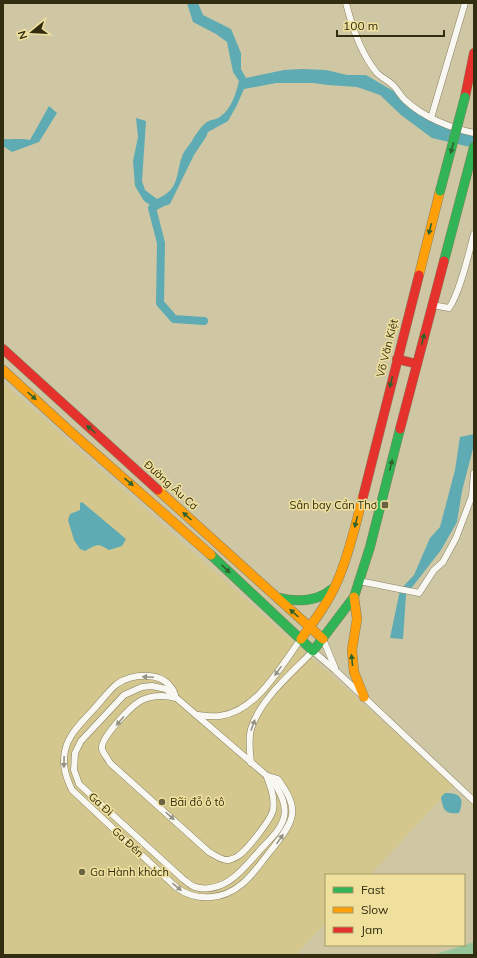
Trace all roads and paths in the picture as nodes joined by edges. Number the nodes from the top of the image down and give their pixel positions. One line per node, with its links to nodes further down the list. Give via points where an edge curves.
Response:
1 (346, 3): 4 (street, via 359,42 376,72 413,107)
2 (465, 3): 4 (street)
3 (474, 53): 10 (main road, Võ Văn Kiệt, one-way to 10, bridge, via 465,97)
4 (431, 118): 5 (street)
5 (473, 133)
6 (474, 147): 8 (main road)
7 (474, 234): 8 (street, via 451,305 449,308)
8 (432, 305): 11 (main road, one-way to 8)
9 (3, 349): 14 (main road, Đường Âu Cơ, one-way to 9)
10 (397, 359): 11 (main road); 17 (main road, Võ Văn Kiệt, one-way to 17, via 347,558)
11 (417, 364): 16 (main road, one-way to 11)
12 (3, 370): 15 (main road, one-way to 15)
13 (474, 473): 16 (street, via 472,496 456,538 443,562 434,570 419,593)
14 (200, 528): 15 (main road); 19 (main road, Đường Âu Cơ)
15 (192, 537): 22 (main road, one-way to 22)
16 (359, 581): 18 (main road)
17 (337, 583): 19 (main road, via 330,592 310,600); 20 (main road, Võ Văn Kiệt)
18 (354, 597): 21 (main road); 25 (main road, one-way to 18, via 354,672 352,650 357,619)
19 (277, 598): 20 (main road, Đường Âu Cơ, one-way to 19)
20 (309, 627): 21 (main road, Đường Âu Cơ); 22 (main road, Võ Văn Kiệt)
21 (323, 639): 23 (main road); 24 (street)
22 (301, 640): 23 (main road); 27 (street, one-way to 27, via 264,690 250,702 236,712 219,716)
23 (313, 650): 24 (street); 28 (street, one-way to 23, via 251,730 258,712)
24 (335, 670): 25 (street)
25 (364, 696): 30 (street)
26 (177, 698): 27 (street); 29 (street, one-way to 29, via 166,695 141,700 108,734 102,749 110,763 209,852 224,860 230,860 238,856 265,826 271,816 274,797); 29 (street, Ga Đi, via 166,689 152,686 142,687 124,695 81,741 75,753 74,770 79,784 183,879 195,887 209,888 225,884 238,874 275,834 281,825 285,808 282,796); 29 (street, Ga Đến, one-way to 29, via 170,686 159,678 149,676 126,679 116,684 74,731 64,752 64,769 72,790 177,888 193,897 208,898 232,891 242,884 276,845 292,815 291,805 287,792 278,779)
27 (198, 715): 28 (street)
28 (251, 763): 29 (street)
29 (267, 776)
30 (474, 801)

